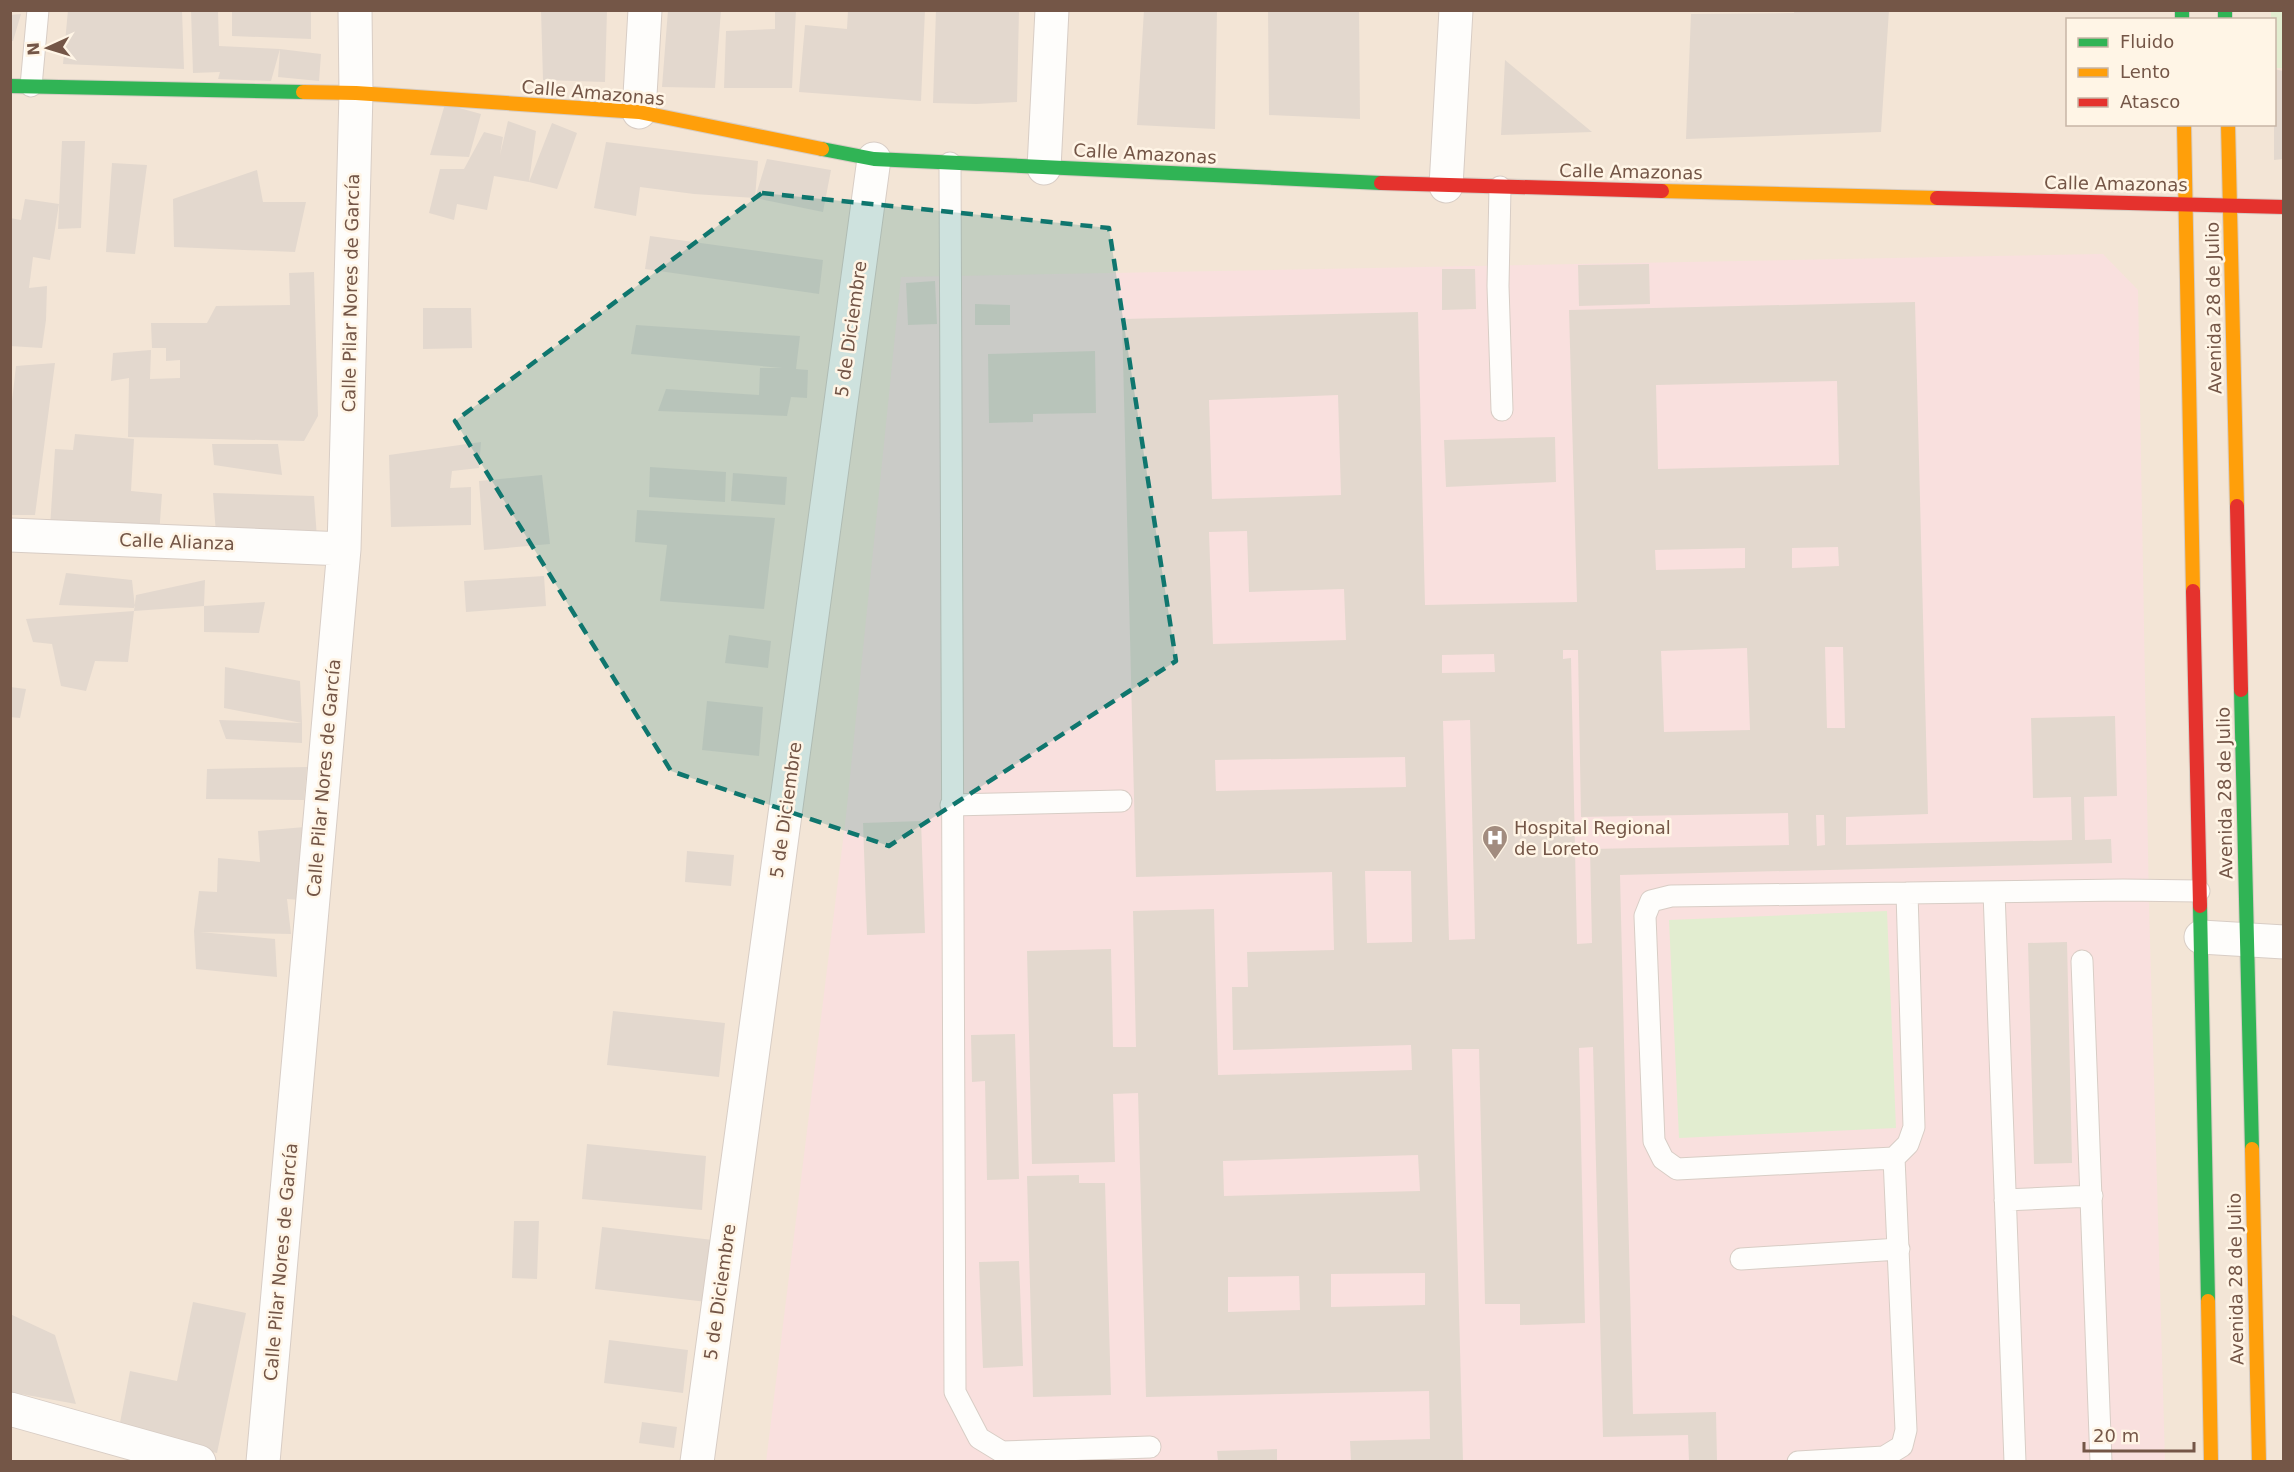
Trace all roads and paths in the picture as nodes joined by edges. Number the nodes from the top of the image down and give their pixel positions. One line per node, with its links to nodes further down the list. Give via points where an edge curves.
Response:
1 (38, 10): 6 (lane)
2 (355, 10): 7 (street, Calle Pilar Nores de García)
3 (645, 10): 8 (street)
4 (1052, 10): 13 (street)
5 (1456, 10): 14 (street)
6 (21, 86): 7 (main road, Calle Amazonas)
7 (356, 93): 8 (main road, Calle Amazonas); 21 (street, Calle Pilar Nores de García)
8 (639, 112): 11 (main road, Calle Amazonas)
9 (2184, 126): 16 (main road, Avenida 28 de Julio)
10 (2228, 126): 17 (main road, Avenida 28 de Julio)
11 (874, 159): 12 (main road, Calle Amazonas); 40 (street, 5 de Diciembre)
12 (950, 163): 13 (main road, Calle Amazonas); 23 (lane)
13 (1044, 168): 14 (main road, Calle Amazonas)
14 (1446, 186): 15 (main road, Calle Amazonas)
15 (1500, 187): 16 (main road, Calle Amazonas); 19 (lane)
16 (2186, 204): 17 (main road, Calle Amazonas); 24 (main road, Avenida 28 de Julio)
17 (2229, 205): 18 (main road, Calle Amazonas); 28 (main road, Avenida 28 de Julio)
18 (2283, 207)
19 (1502, 410)
20 (10, 535): 21 (street, Calle Alianza)
21 (344, 549): 39 (street, Calle Pilar Nores de García)
22 (1121, 801): 23 (lane)
23 (951, 805): 37 (lane, via 955,1392 979,1438 1002,1452)
24 (2199, 891): 25 (lane); 27 (main road, Avenida 28 de Julio)
25 (1994, 892): 26 (lane); 33 (lane)
26 (1907, 893): 31 (lane, via 1914,1126 1908,1144); 31 (lane, via 1671,896 1652,901 1645,916 1654,1141 1663,1159 1677,1169)
27 (2201, 937): 28 (street); 44 (main road, Avenida 28 de Julio)
28 (2246, 940): 29 (street); 45 (main road, Avenida 28 de Julio)
29 (2283, 942)
30 (2082, 961): 32 (lane)
31 (1894, 1158): 34 (lane)
32 (2092, 1196): 33 (lane); 43 (lane)
33 (2005, 1200): 42 (lane)
34 (1899, 1249): 35 (lane); 41 (lane, via 1906,1430 1902,1446 1884,1457)
35 (1741, 1259)
36 (10, 1409): 38 (street)
37 (1150, 1447)
38 (199, 1461)
39 (263, 1461)
40 (697, 1461)
41 (1798, 1461)
42 (2015, 1461)
43 (2101, 1461)
44 (2211, 1461)
45 (2259, 1461)

